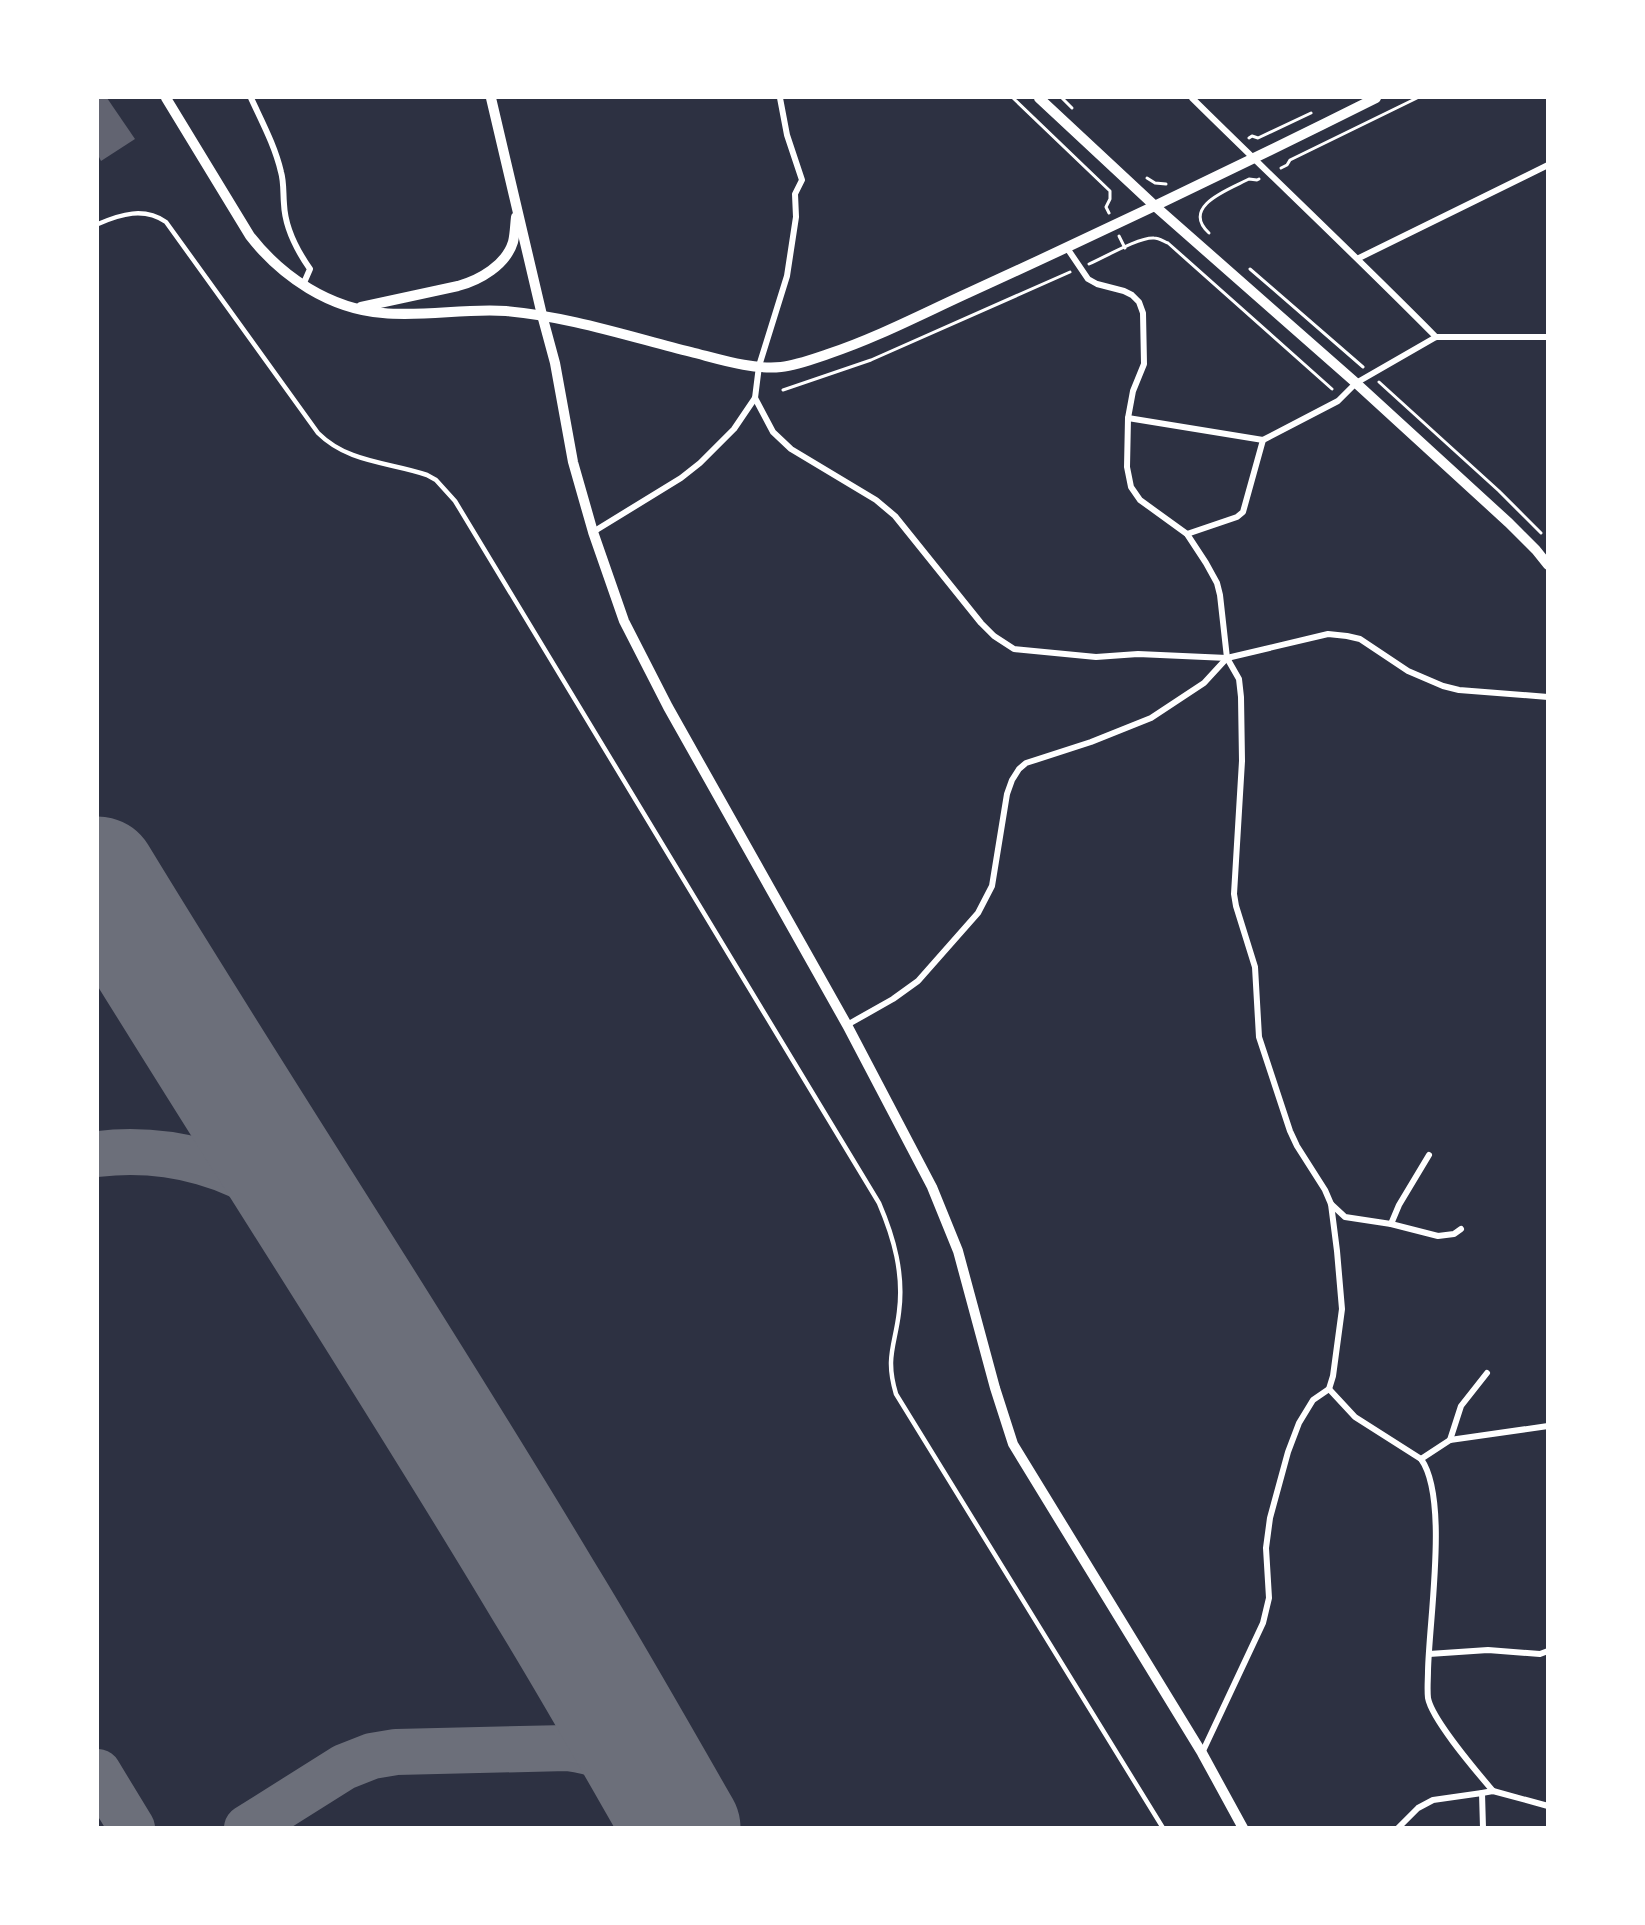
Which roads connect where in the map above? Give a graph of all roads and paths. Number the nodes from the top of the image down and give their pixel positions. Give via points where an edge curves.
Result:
1 (166, 98) edge
2 (251, 98) edge
3 (490, 98) edge
4 (780, 98) edge
5 (1013, 98) edge
6 (1039, 98) edge
7 (1062, 98) edge
8 (1192, 98) edge
9 (1376, 98) edge
10 (1417, 98) edge
11 (1079, 114) dead end
12 (1283, 126) dead end
13 (1252, 136) dead end
14 (1254, 159) junction
15 (1287, 165) dead end
16 (1548, 165) edge
17 (1139, 171) dead end
18 (1257, 180) dead end
19 (1169, 183) dead end
20 (1106, 207) dead end
21 (1156, 207) junction
22 (517, 211) junction
23 (98, 224) edge
24 (1213, 236) dead end
25 (1067, 248) junction
26 (1359, 258) junction
27 (1248, 267) dead end
28 (1080, 268) junction
29 (303, 285) junction
30 (357, 308) junction
31 (542, 315) junction
32 (1436, 337) junction
33 (1548, 337) edge
34 (759, 366) junction
35 (1370, 374) junction
36 (1356, 383) junction
37 (1332, 389) dead end
38 (783, 390) dead end
39 (755, 398) junction
40 (1128, 418) junction
41 (1263, 440) junction
42 (593, 532) junction
43 (1187, 534) junction
44 (1543, 535) dead end
45 (1536, 550) junction
46 (1548, 553) edge
47 (1548, 565) edge
48 (1227, 658) junction
49 (1548, 697) edge
50 (847, 1025) junction
51 (1429, 1155) dead end
52 (1331, 1204) junction
53 (1391, 1224) junction
54 (1461, 1229) dead end
55 (1487, 1373) dead end
56 (1329, 1389) junction
57 (1548, 1426) edge
58 (1450, 1440) junction
59 (1421, 1459) junction
60 (1548, 1651) edge
61 (1429, 1654) junction
62 (1202, 1753) junction
63 (1493, 1791) junction
64 (1482, 1793) junction
65 (1548, 1806) edge
66 (1163, 1827) edge
67 (1243, 1827) edge
68 (1398, 1827) edge
69 (1483, 1827) edge

1 - 29 street via 250,236 274,264
2 - 29 street via 282,173 285,215 292,240 310,268
3 - 22 street
4 - 34 street via 802,180 795,194 796,218 788,276
5 - 20 path via 1110,190
6 - 21 street
7 - 11 path
8 - 14 street
9 - 14 street
10 - 15 path via 1290,160
12 - 13 path via 1258,138
14 - 21 street
14 - 26 street
16 - 26 street
17 - 19 path via 1155,183
18 - 24 path via 1249,178 1207,201 1200,217
21 - 25 street
21 - 36 street
22 - 30 street via 509,251 482,277
22 - 31 street
23 - 66 lane via 137,213 157,216 166,222 318,433 337,449 355,457 427,475 455,501 879,1203 891,1230 898,1263 899,1312 890,1355 896,1394
25 - 28 street
25 - 34 street via 855,344 806,361 779,367
26 - 32 street
27 - 35 path
28 - 37 path via 1141,240 1159,238
28 - 38 path via 872,360
28 - 40 street via 1097,284 1132,295 1143,313 1144,364
29 - 30 street
30 - 31 street via 385,314 502,311
31 - 34 street
31 - 42 street via 573,462
32 - 33 street
32 - 35 street
34 - 39 street
35 - 36 street
35 - 44 path
36 - 41 street via 1338,401
36 - 45 street
39 - 42 street via 718,448 700,463
39 - 48 street via 773,432 791,449 895,516 981,623 1004,644 1025,651 1077,656
40 - 41 street
40 - 43 street via 1127,467 1134,494
41 - 43 street via 1243,512
42 - 50 street via 624,621 668,707
43 - 48 street via 1221,595
45 - 46 street
45 - 47 street
48 - 49 street via 1328,634 1347,636 1360,639 1408,671 1443,686
48 - 50 street via 1204,683 1151,718 1026,763 1019,769 1007,794 992,886 978,913 918,981
48 - 52 street via 1239,679 1241,697 1242,761 1234,894 1255,968 1259,1037 1290,1131
50 - 62 street via 932,1187 958,1251 1013,1444
51 - 53 street
52 - 53 street via 1345,1217
52 - 56 street via 1342,1309
53 - 54 street via 1438,1236
55 - 58 street via 1461,1406
56 - 59 street via 1355,1417
56 - 62 street via 1313,1400 1288,1452 1270,1518 1266,1548 1269,1598 1263,1623
57 - 58 street
58 - 59 street
59 - 61 street via 1435,1499
60 - 61 street
61 - 63 street via 1428,1699 1441,1725
62 - 67 street
63 - 64 street
63 - 65 street
64 - 68 street via 1433,1800
64 - 69 street

